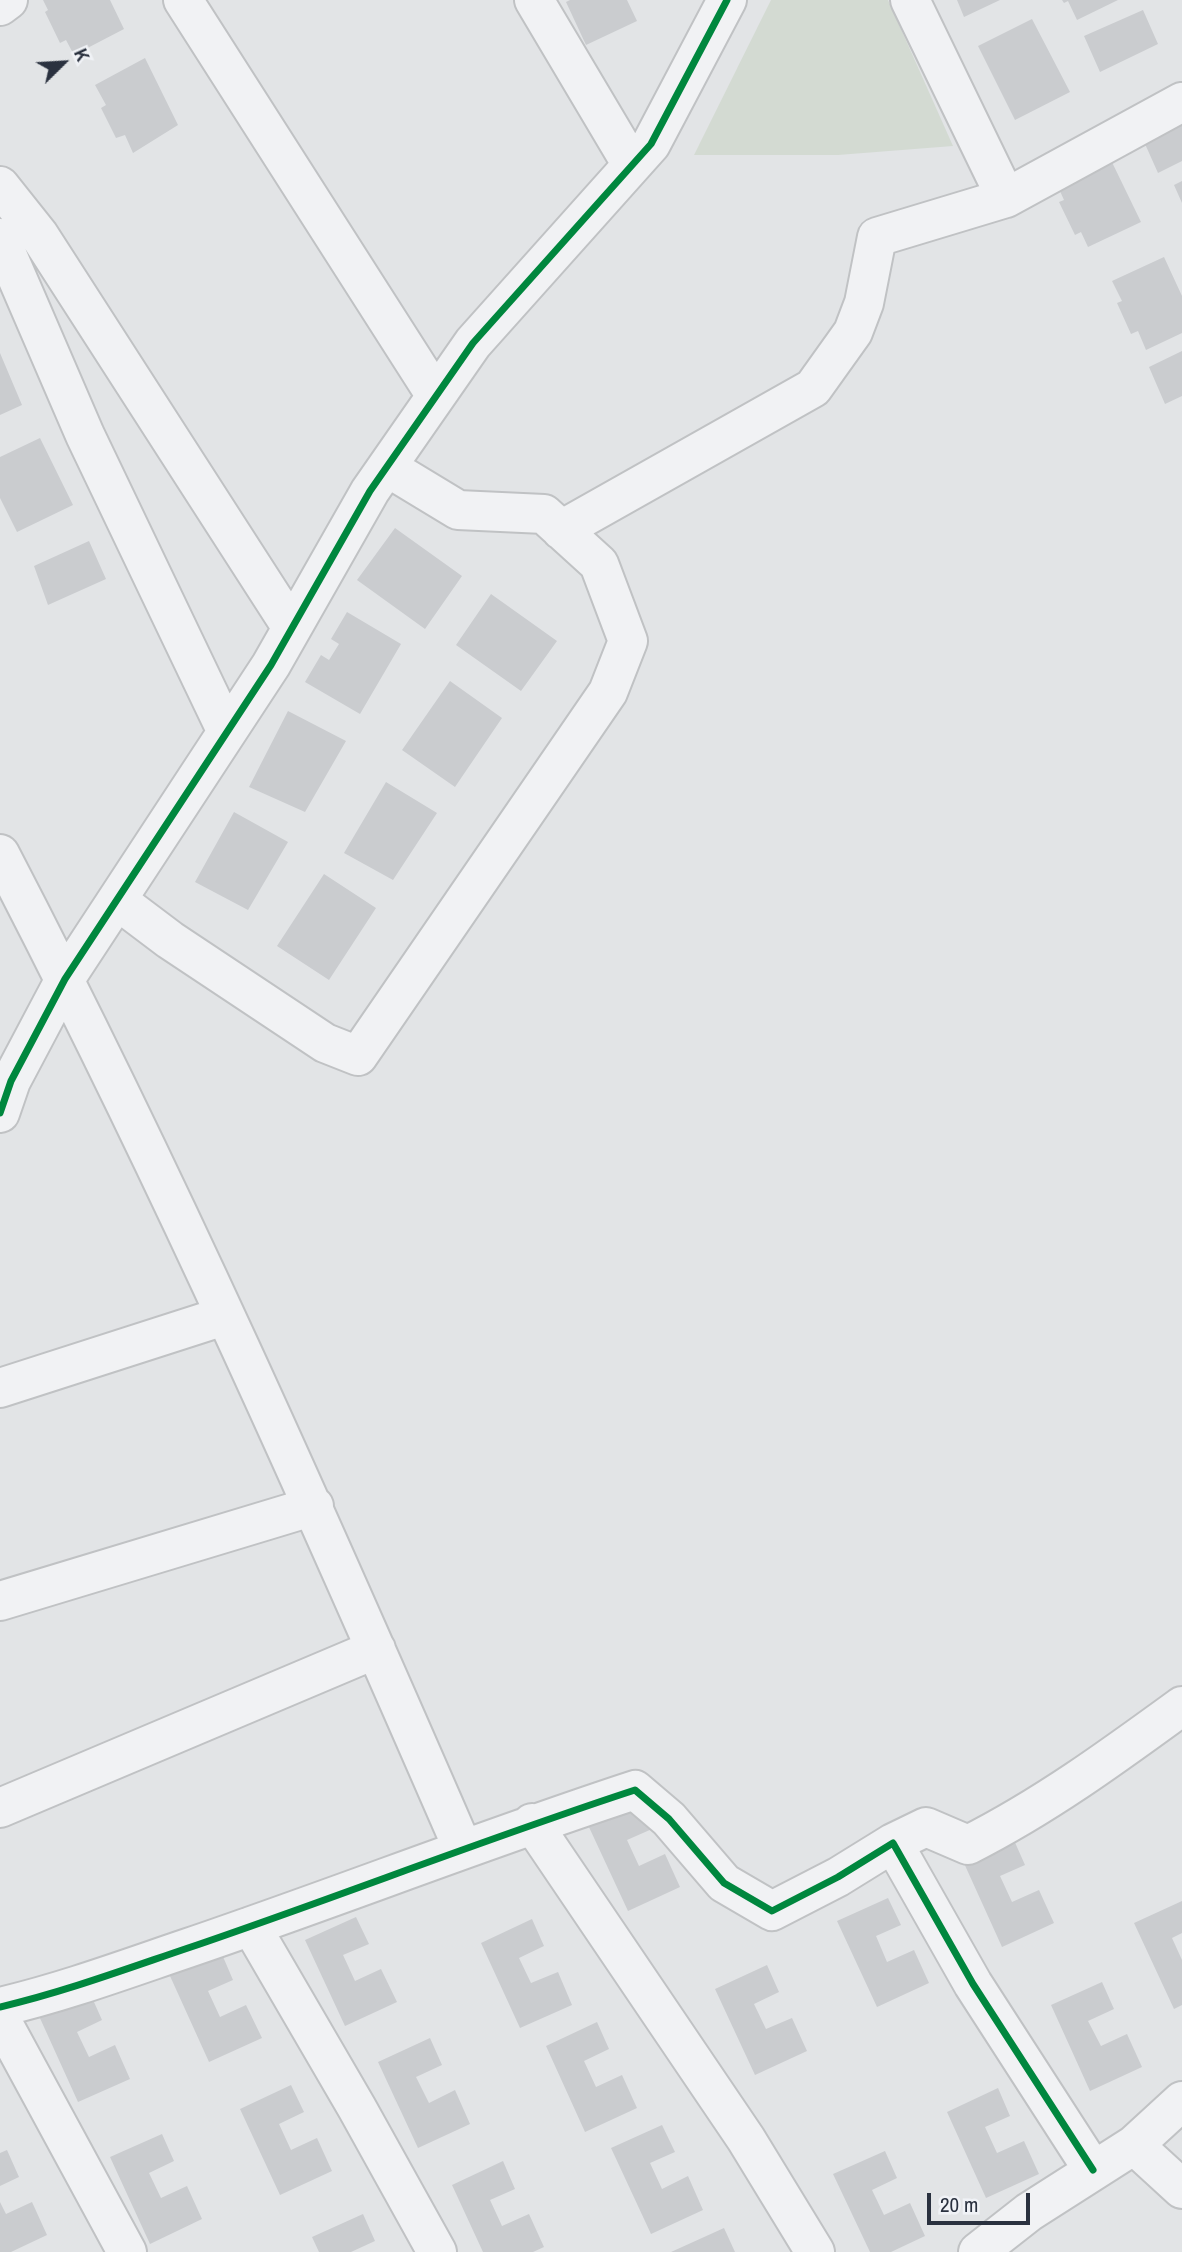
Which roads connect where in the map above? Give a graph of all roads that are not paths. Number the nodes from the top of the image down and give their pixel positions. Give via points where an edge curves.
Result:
1 (8, 0) edge
2 (183, 0) edge
3 (534, 0) edge
4 (727, 0) edge
5 (910, 0) edge
6 (0, 6) edge
7 (1182, 102) edge
8 (632, 165) junction
9 (0, 186) edge
10 (1006, 198) junction
11 (0, 237) edge
12 (436, 396) junction
13 (387, 467) junction
14 (561, 530) junction
15 (292, 628) junction
16 (227, 732) junction
17 (0, 854) edge
18 (117, 900) junction
19 (65, 979) junction
20 (0, 1113) edge
21 (224, 1316) junction
22 (0, 1388) edge
23 (314, 1506) junction
24 (0, 1601) edge
25 (376, 1649) junction
26 (1182, 1706) edge
27 (0, 1808) edge
28 (532, 1823) junction
29 (893, 1843) junction
30 (463, 1849) junction
31 (251, 1926) junction
32 (0, 2007) edge
33 (0, 2018) edge
34 (1182, 2101) edge
35 (1134, 2145) junction
36 (1093, 2170) junction
37 (1182, 2189) edge
38 (127, 2252) edge
39 (437, 2252) edge
40 (815, 2252) edge
41 (978, 2252) edge

1 - 6 street
2 - 12 street
3 - 8 street
4 - 8 street via 651,144
5 - 10 street
7 - 10 street
8 - 12 street via 473,343
9 - 15 street via 39,234
10 - 14 street via 877,237 864,303 853,332 813,388
11 - 16 street via 85,435
12 - 13 street
13 - 14 street via 458,510 544,514
13 - 15 street
14 - 18 street via 599,564 628,641 608,692 358,1056 325,1043
15 - 16 street
16 - 18 street
17 - 19 street
18 - 19 street
19 - 20 street via 11,1081
19 - 21 street
21 - 22 street
21 - 23 street
23 - 24 street
23 - 25 street
25 - 27 street
25 - 30 street
26 - 29 street via 1063,1791 968,1845 926,1827
28 - 29 street via 635,1790 669,1819 724,1883 772,1911
28 - 30 street
28 - 40 street via 746,2139
29 - 36 street via 973,1984
30 - 31 street
31 - 32 street via 46,1996
31 - 39 street
33 - 38 street
34 - 35 street
35 - 36 street
35 - 37 street
36 - 41 street

